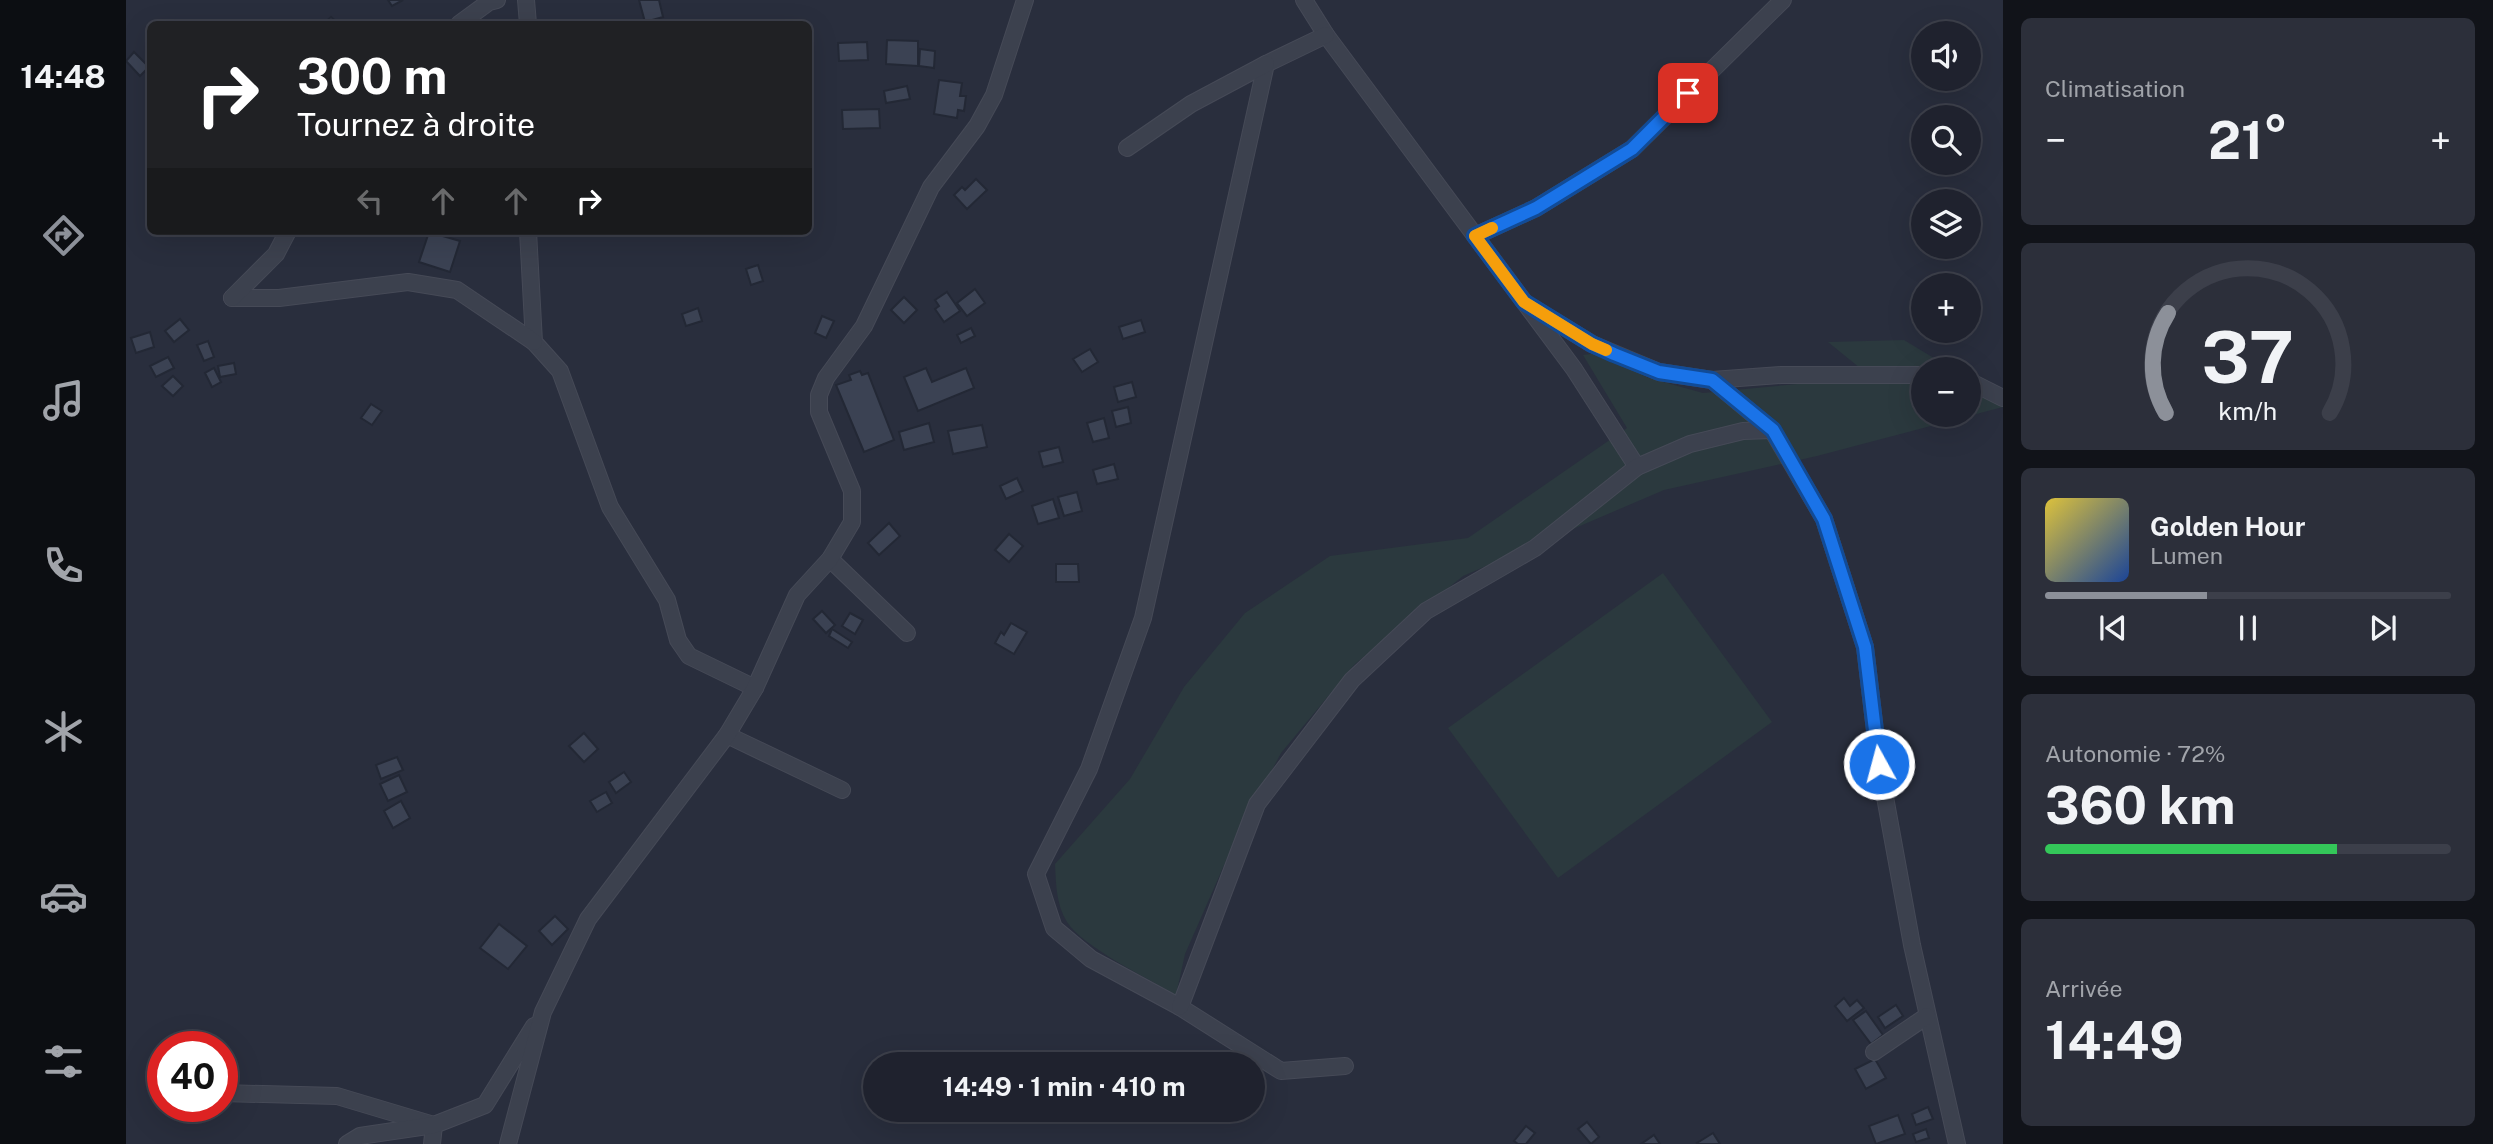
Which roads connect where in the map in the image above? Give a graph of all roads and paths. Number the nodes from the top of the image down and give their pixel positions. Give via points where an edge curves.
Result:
1 (497, 0) edge
2 (526, 0) edge
3 (1025, 0) edge
4 (1304, 0) edge
5 (1783, 0) edge
6 (464, 21) edge
7 (528, 21) edge
8 (1325, 35) junction
9 (1266, 64) junction
10 (1127, 148) dead end
11 (286, 235) edge
12 (528, 235) edge
13 (1475, 236) junction
14 (1524, 302) junction
15 (534, 342) junction
16 (1911, 375) edge
17 (1712, 380) junction
18 (1981, 387) edge
19 (2003, 398) edge
20 (1773, 430) junction
21 (1637, 467) junction
22 (830, 559) junction
23 (907, 634) dead end
24 (755, 688) junction
25 (727, 735) junction
26 (842, 790) dead end
27 (1180, 1007) junction
28 (543, 1012) junction
29 (1927, 1016) junction
30 (1874, 1052) dead end
31 (1345, 1066) dead end
32 (238, 1093) edge
33 (434, 1125) junction
34 (1952, 1142) edge
35 (347, 1144) edge
36 (432, 1144) edge
37 (508, 1144) edge

1 - 6 street
2 - 7 street
3 - 22 street via 994,95 931,187 863,326 819,395 819,412 852,491 852,522
4 - 8 street
5 - 13 street via 1632,149 1536,208
8 - 9 street
8 - 13 street
9 - 10 street via 1191,104
9 - 27 street via 1143,618 1089,769 1036,874 1054,928 1091,959
11 - 15 street via 276,254 232,299 279,299 408,282 457,289
12 - 15 street
13 - 14 street
14 - 17 street via 1592,344 1625,358 1659,372
14 - 21 street
15 - 24 street via 560,370 610,507 667,600 678,640 689,656
16 - 17 street
17 - 20 street
18 - 19 street
20 - 21 street via 1743,431 1690,444
20 - 29 street via 1824,519 1865,647 1879,764
21 - 27 street via 1535,548 1426,611 1352,680 1257,804
22 - 23 street
22 - 24 street via 797,595
24 - 25 street
25 - 26 street
25 - 28 street via 588,919
27 - 31 street via 1281,1071
28 - 33 street via 485,1105
28 - 37 street
29 - 30 street
29 - 34 street
32 - 33 street via 337,1096
33 - 35 street via 360,1136
33 - 36 street

